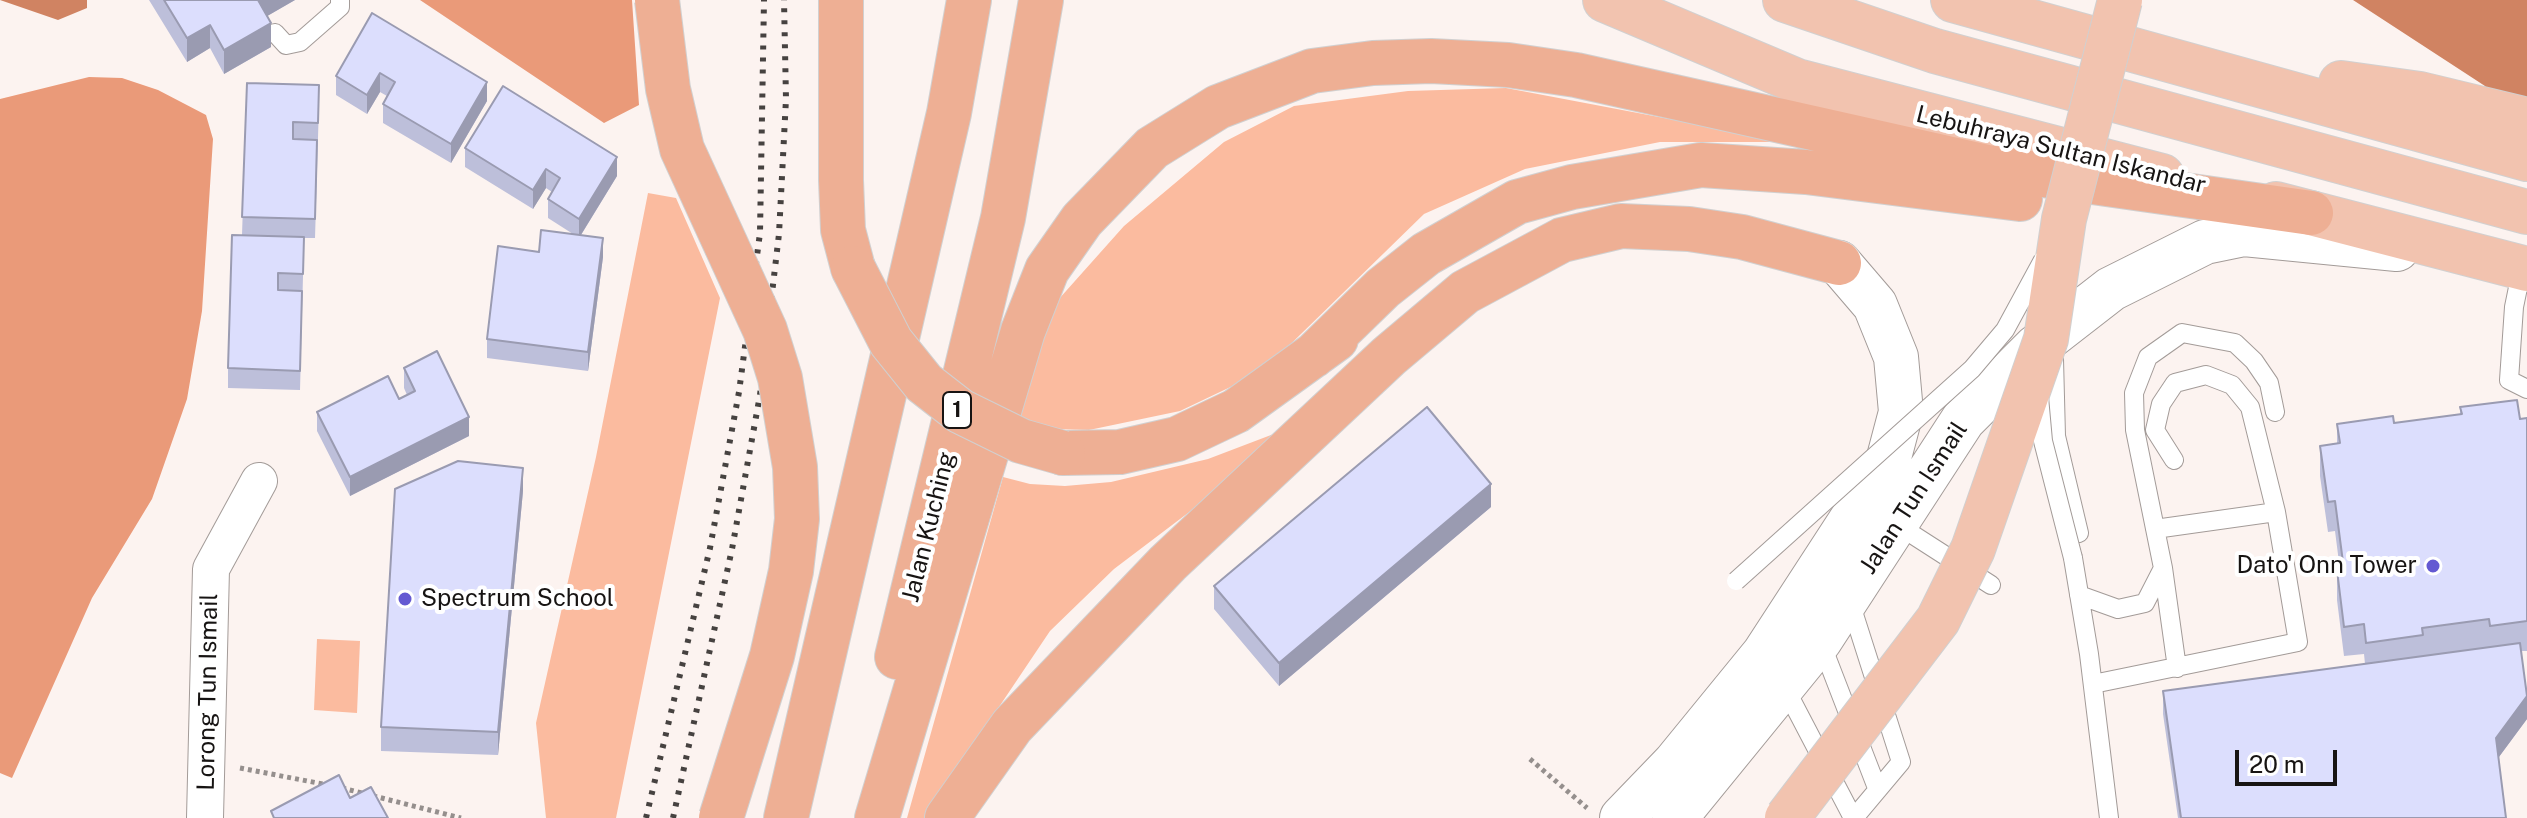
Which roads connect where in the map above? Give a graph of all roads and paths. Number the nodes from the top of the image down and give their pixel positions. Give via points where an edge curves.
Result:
1 (340, 0) edge
2 (657, 0) edge
3 (841, 0) edge
4 (969, 0) edge
5 (1041, 0) edge
6 (1605, 0) edge
7 (1785, 0) edge
8 (1953, 0) edge
9 (2120, 0) edge
10 (275, 33) dead end
11 (2164, 58) junction
12 (2517, 144) edge
13 (2525, 212) edge
14 (2311, 213) junction
15 (2064, 219) junction
16 (1839, 263) junction
17 (2515, 265) edge
18 (2050, 338) junction
19 (1313, 356) junction
20 (2527, 389) edge
21 (2275, 412) dead end
22 (2174, 460) dead end
23 (259, 481) dead end
24 (2276, 512) junction
25 (1881, 514) junction
26 (2155, 529) junction
27 (2079, 533) dead end
28 (2163, 568) junction
29 (1736, 581) dead end
30 (1991, 585) dead end
31 (2079, 595) junction
32 (1849, 599) junction
33 (1820, 640) junction
34 (2177, 668) junction
35 (2093, 684) junction
36 (1784, 686) junction
37 (1530, 759) dead end
38 (206, 767) junction
39 (1877, 788) junction
40 (1610, 817) edge
41 (205, 818) edge
42 (461, 818) edge
43 (721, 818) edge
44 (786, 818) edge
45 (858, 818) edge
46 (877, 818) edge
47 (947, 818) edge
48 (1675, 818) edge
49 (1787, 818) edge
50 (1853, 818) edge
51 (2109, 818) edge

1 - 10 lane via 340,7 300,42 286,45
2 - 43 highway, bridge via 682,149 765,330 780,378 795,467 791,571 772,656
3 - 19 highway, bridge via 843,230 853,268 891,342 924,383 960,411 1021,441 1063,453 1120,452 1177,439 1236,411
4 - 44 highway via 949,113
5 - 45 highway, Jalan Kuching / 1 via 1003,218
6 - 14 main road, Lebuhraya Sultan Iskandar via 1797,81
7 - 13 main road via 1935,51
8 - 11 main road
9 - 15 main road, bridge
11 - 12 main road
11 - 12 main road via 2420,94
14 - 17 main road, Lebuhraya Sultan Iskandar
14 - 19 highway via 2002,198 1806,172 1701,165 1614,178 1517,202 1426,254
14 - 46 highway via 1987,167 1576,75 1508,65 1431,61 1312,71 1218,107 1152,148 1082,220 1047,270 1023,331
15 - 18 main road, bridge
15 - 29 lane, bridge via 2005,330 1972,369
16 - 19 highway via 1812,239 1723,203 1622,202 1555,217 1463,254 1423,276
16 - 25 street, Jalan Tun Ismail via 1859,283 1888,330 1901,384
16 - 47 highway via 1742,237 1621,226 1562,240 1465,292 1389,356 1157,574 1012,726
17 - 18 street, Jalan Tun Ismail via 2244,234 2205,242 2143,270
17 - 20 lane via 2509,380
18 - 25 street, Jalan Tun Ismail via 1963,420
18 - 27 lane via 2056,436
18 - 31 lane, bridge via 2039,398 2043,441
18 - 49 main road, bridge via 1973,549 1938,620
21 - 26 lane via 2269,383 2235,343 2182,333 2148,357 2134,393 2135,430
22 - 24 lane via 2155,430 2161,404 2175,383 2206,375 2232,385 2250,407
23 - 38 street, Lorong Tun Ismail via 211,569
24 - 26 lane
24 - 34 lane via 2298,642
25 - 30 lane
25 - 32 street, Jalan Tun Ismail
25 - 40 street, Jalan Tun Ismail via 1675,763
26 - 28 lane
28 - 31 lane via 2145,603 2118,609
28 - 34 lane
31 - 35 lane
32 - 33 street, Jalan Tun Ismail
32 - 39 lane via 1901,762
33 - 36 street, Jalan Tun Ismail
33 - 39 lane
34 - 35 lane
35 - 51 lane
36 - 48 street, Jalan Tun Ismail
36 - 50 lane
37 - 40 path
38 - 41 street, Lorong Tun Ismail
38 - 42 path via 297,779
39 - 50 lane

